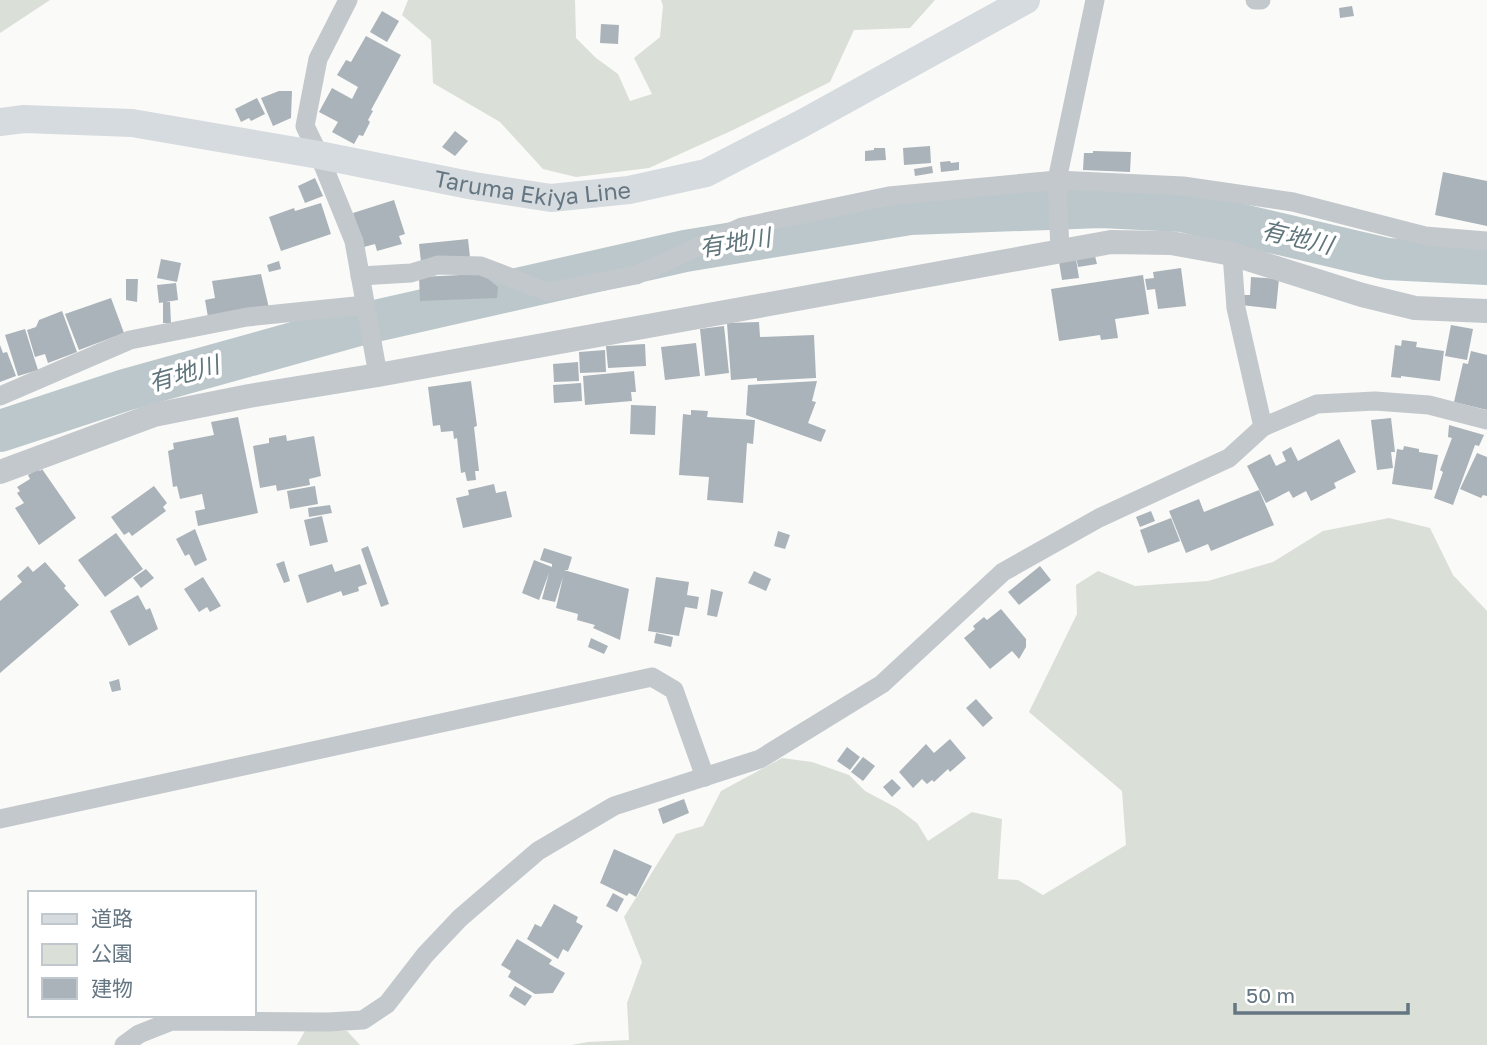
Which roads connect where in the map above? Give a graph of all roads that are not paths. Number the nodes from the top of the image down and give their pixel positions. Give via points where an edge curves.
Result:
1 (348, 0) edge
2 (1026, 0) edge
3 (1095, 0) edge
4 (1255, 0) edge
5 (1261, 0) edge
6 (0, 122) edge
7 (319, 155) junction
8 (1057, 180) junction
9 (1487, 241) edge
10 (1060, 250) junction
11 (1232, 254) junction
12 (360, 276) junction
13 (365, 305) junction
14 (1487, 312) edge
15 (377, 368) junction
16 (0, 396) edge
17 (1487, 420) edge
18 (1263, 427) junction
19 (0, 472) edge
20 (705, 776) junction
21 (0, 819) edge
22 (124, 1045) edge

1 - 7 street via 318,59 305,127
2 - 7 main road, Taruma Ekiya Line via 706,173 629,190 551,198
3 - 8 street
4 - 5 street
6 - 7 main road, Taruma Ekiya Line via 132,123
7 - 12 street via 354,241
8 - 9 street via 1197,188 1293,202 1425,236
8 - 10 street
8 - 12 street via 889,196 742,226 636,275 548,292 481,266 438,265 411,273
10 - 11 street via 1111,242 1159,243
10 - 15 street
11 - 14 street via 1415,308
11 - 18 street via 1236,308
12 - 13 street
13 - 15 street
13 - 16 street via 247,317 130,340
15 - 19 street via 154,415
17 - 18 street via 1429,405 1375,401 1317,404
18 - 20 street via 1229,458 1099,518 1003,572 882,684 760,758
20 - 21 street via 674,690 652,677
20 - 22 street via 614,806 538,851 460,918 387,1004 363,1020 172,1021

